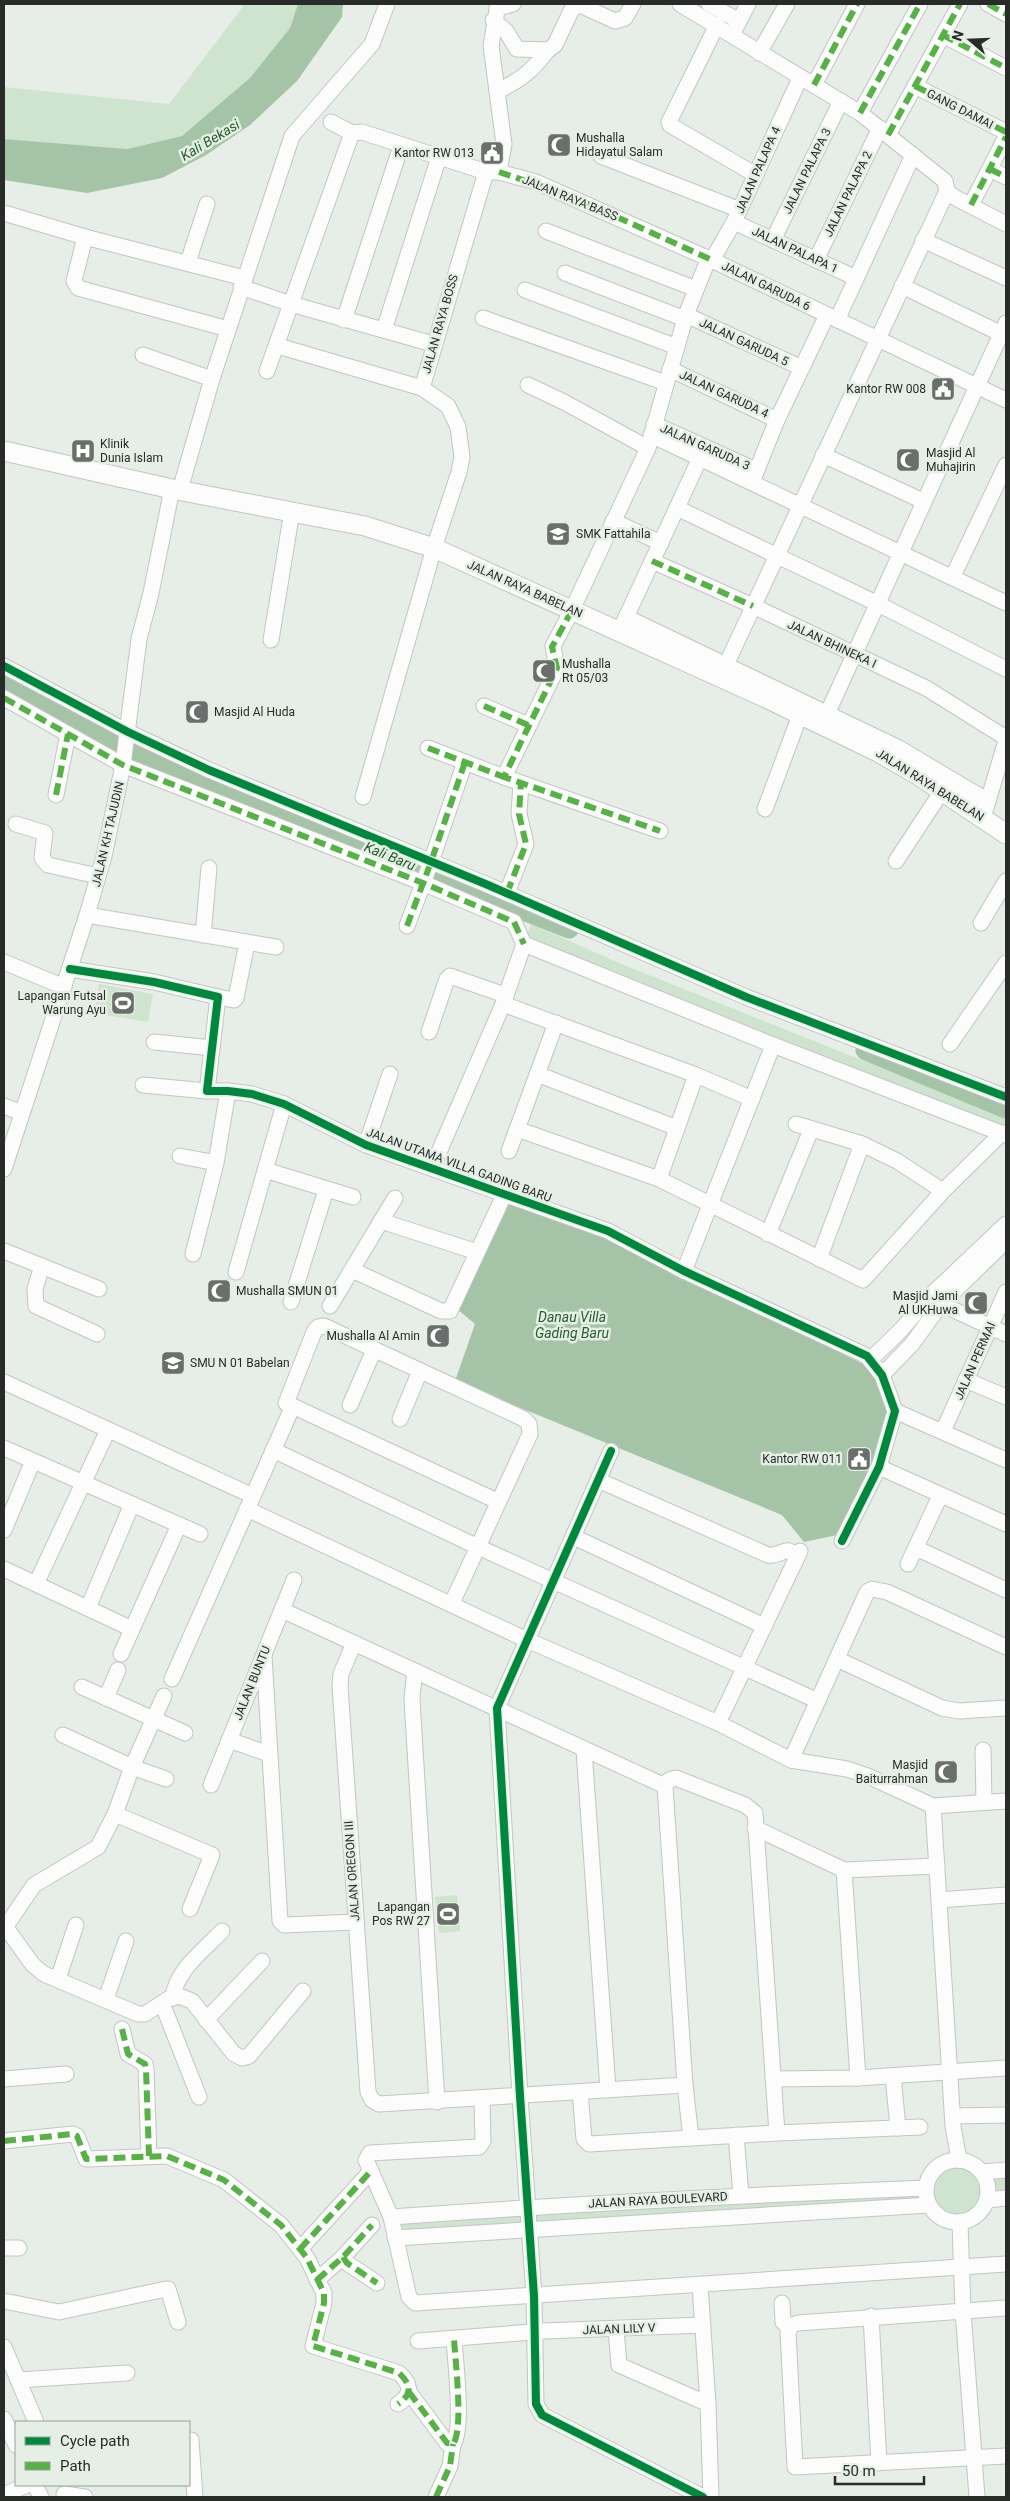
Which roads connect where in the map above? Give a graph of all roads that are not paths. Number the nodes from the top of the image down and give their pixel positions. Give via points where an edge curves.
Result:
1 (387, 4) edge
2 (513, 4) edge
3 (633, 4) edge
4 (680, 4) edge
5 (709, 4) edge
6 (748, 4) edge
7 (787, 4) edge
8 (857, 4) edge
9 (920, 4) edge
10 (960, 4) edge
11 (988, 4) edge
12 (496, 11) edge
13 (1006, 14) edge
14 (739, 20) junction
15 (717, 25) junction
16 (732, 34) junction
17 (943, 35) junction
18 (548, 50) junction
19 (759, 53) junction
20 (1006, 68) edge
21 (800, 78) junction
22 (814, 85) junction
23 (915, 86) junction
24 (497, 91) junction
25 (841, 101) junction
26 (860, 113) junction
27 (331, 122) dead end
28 (884, 131) junction
29 (1006, 132) edge
30 (352, 133) junction
31 (1006, 137) edge
32 (401, 146) junction
33 (913, 155) junction
34 (601, 156) dead end
35 (439, 157) junction
36 (990, 169) junction
37 (493, 172) junction
38 (756, 175) junction
39 (1006, 177) edge
40 (946, 191) junction
41 (207, 204) dead end
42 (971, 205) junction
43 (4, 213) edge
44 (737, 216) junction
45 (1006, 224) edge
46 (546, 231) dead end
47 (85, 237) junction
48 (773, 240) junction
49 (924, 240) junction
50 (816, 260) junction
51 (188, 262) junction
52 (709, 262) junction
53 (565, 273) dead end
54 (856, 278) junction
55 (1006, 278) edge
56 (243, 282) junction
57 (902, 286) junction
58 (696, 289) junction
59 (525, 290) dead end
60 (291, 304) junction
61 (686, 317) junction
62 (832, 317) junction
63 (483, 318) dead end
64 (344, 320) junction
65 (228, 330) junction
66 (384, 330) junction
67 (1005, 331) edge
68 (878, 339) junction
69 (433, 344) junction
70 (278, 346) junction
71 (677, 347) junction
72 (143, 355) dead end
73 (802, 368) junction
74 (268, 371) dead end
75 (668, 376) junction
76 (212, 379) junction
77 (528, 385) dead end
78 (977, 387) junction
79 (422, 388) junction
80 (1006, 400) edge
81 (777, 420) junction
82 (651, 436) junction
83 (4, 450) edge
84 (823, 455) junction
85 (700, 458) junction
86 (1006, 465) edge
87 (754, 476) junction
88 (176, 490) junction
89 (923, 501) junction
90 (800, 505) junction
91 (677, 508) junction
92 (292, 511) junction
93 (613, 521) junction
94 (661, 543) junction
95 (434, 548) junction
96 (900, 552) junction
97 (777, 555) junction
98 (652, 561) junction
99 (953, 576) junction
100 (1006, 602) edge
101 (876, 603) junction
102 (753, 606) junction
103 (572, 610) junction
104 (623, 625) junction
105 (271, 640) dead end
106 (853, 654) junction
107 (726, 665) junction
108 (4, 666) edge
109 (1006, 669) edge
110 (4, 698) edge
111 (484, 706) dead end
112 (800, 715) junction
113 (823, 719) junction
114 (528, 725) junction
115 (68, 734) junction
116 (1006, 739) edge
117 (126, 748) junction
118 (428, 748) dead end
119 (465, 762) junction
120 (504, 777) junction
121 (521, 783) junction
122 (942, 791) junction
123 (56, 795) dead end
124 (363, 797) dead end
125 (764, 808) dead end
126 (985, 809) junction
127 (16, 824) dead end
128 (660, 831) dead end
129 (1006, 834) edge
130 (896, 861) dead end
131 (431, 862) junction
132 (209, 868) dead end
133 (98, 876) junction
134 (1006, 881) edge
135 (423, 882) junction
136 (513, 896) junction
137 (87, 916) junction
138 (509, 919) junction
139 (981, 923) dead end
140 (407, 926) dead end
141 (203, 935) junction
142 (247, 943) junction
143 (524, 944) junction
144 (276, 947) dead end
145 (4, 962) edge
146 (1006, 963) edge
147 (70, 969) junction
148 (64, 987) junction
149 (218, 997) junction
150 (504, 1000) junction
151 (556, 1023) junction
152 (428, 1032) dead end
153 (154, 1042) dead end
154 (773, 1044) junction
155 (950, 1044) dead end
156 (212, 1048) junction
157 (390, 1074) dead end
158 (537, 1074) junction
159 (696, 1075) junction
160 (143, 1085) dead end
161 (207, 1091) junction
162 (228, 1091) junction
163 (1006, 1097) edge
164 (752, 1099) junction
165 (284, 1104) junction
166 (4, 1106) edge
167 (22, 1113) junction
168 (796, 1124) dead end
169 (677, 1128) junction
170 (517, 1129) junction
171 (812, 1130) junction
172 (1004, 1134) edge
173 (862, 1144) junction
174 (366, 1145) junction
175 (509, 1151) dead end
176 (180, 1156) dead end
177 (216, 1163) junction
178 (432, 1168) junction
179 (4, 1169) edge
180 (265, 1170) junction
181 (659, 1179) junction
182 (326, 1190) junction
183 (943, 1191) junction
184 (504, 1193) junction
185 (353, 1197) dead end
186 (395, 1198) dead end
187 (712, 1204) junction
188 (381, 1221) junction
189 (1006, 1224) edge
190 (768, 1234) junction
191 (1006, 1241) edge
192 (4, 1251) edge
193 (478, 1252) junction
194 (193, 1254) dead end
195 (819, 1259) junction
196 (42, 1266) junction
197 (352, 1270) junction
198 (684, 1271) junction
199 (236, 1272) dead end
200 (98, 1289) dead end
201 (1006, 1292) edge
202 (291, 1302) dead end
203 (941, 1304) junction
204 (330, 1306) dead end
205 (991, 1327) junction
206 (97, 1334) dead end
207 (1006, 1334) edge
208 (374, 1350) junction
209 (868, 1358) junction
210 (420, 1371) junction
211 (882, 1375) junction
212 (966, 1380) junction
213 (4, 1382) edge
214 (1006, 1397) edge
215 (350, 1405) dead end
216 (292, 1408) junction
217 (895, 1411) junction
218 (400, 1419) dead end
219 (108, 1430) junction
220 (943, 1431) junction
221 (4, 1448) edge
222 (273, 1450) junction
223 (611, 1451) dead end
224 (1006, 1460) edge
225 (33, 1461) junction
226 (879, 1467) junction
227 (598, 1480) junction
228 (82, 1482) junction
229 (940, 1496) junction
230 (497, 1501) junction
231 (250, 1503) junction
232 (132, 1504) junction
233 (1006, 1524) edge
234 (178, 1525) junction
235 (4, 1530) edge
236 (200, 1534) dead end
237 (574, 1537) junction
238 (842, 1541) dead end
239 (476, 1546) junction
240 (916, 1548) junction
241 (908, 1564) dead end
242 (4, 1569) edge
243 (294, 1580) dead end
244 (553, 1580) junction
245 (36, 1584) junction
246 (1006, 1590) edge
247 (452, 1603) junction
248 (88, 1608) junction
249 (282, 1610) junction
250 (764, 1626) junction
251 (132, 1629) junction
252 (528, 1640) junction
253 (354, 1643) junction
254 (1006, 1647) edge
255 (121, 1654) dead end
256 (264, 1656) junction
257 (837, 1659) junction
258 (745, 1666) junction
259 (118, 1670) dead end
260 (415, 1671) junction
261 (172, 1679) dead end
262 (82, 1687) dead end
263 (164, 1696) dead end
264 (106, 1698) junction
265 (818, 1701) junction
266 (497, 1708) junction
267 (1006, 1708) edge
268 (153, 1720) junction
269 (718, 1723) junction
270 (185, 1733) dead end
271 (63, 1735) dead end
272 (229, 1740) junction
273 (584, 1750) junction
274 (983, 1750) dead end
275 (269, 1754) junction
276 (791, 1760) junction
277 (132, 1767) junction
278 (166, 1779) dead end
279 (211, 1785) dead end
280 (665, 1786) junction
281 (1006, 1801) edge
282 (984, 1802) junction
283 (933, 1806) junction
284 (115, 1814) junction
285 (755, 1828) junction
286 (937, 1866) junction
287 (844, 1870) junction
288 (1006, 1895) edge
289 (939, 1900) junction
290 (190, 1909) dead end
291 (356, 1922) junction
292 (76, 1925) dead end
293 (5, 1926) edge
294 (222, 1931) dead end
295 (126, 1941) dead end
296 (262, 1961) dead end
297 (58, 1979) junction
298 (303, 1991) dead end
299 (106, 1999) junction
300 (168, 2000) junction
301 (206, 2020) junction
302 (122, 2029) dead end
303 (1006, 2068) edge
304 (951, 2072) junction
305 (66, 2074) dead end
306 (893, 2076) junction
307 (858, 2078) junction
308 (773, 2079) junction
309 (4, 2080) edge
310 (685, 2085) junction
311 (608, 2090) junction
312 (580, 2092) junction
313 (520, 2096) junction
314 (199, 2097) dead end
315 (482, 2099) junction
316 (437, 2102) junction
317 (1006, 2115) edge
318 (953, 2116) junction
319 (920, 2127) dead end
320 (898, 2128) junction
321 (777, 2132) junction
322 (736, 2135) junction
323 (691, 2138) junction
324 (4, 2141) edge
325 (149, 2156) junction
326 (959, 2160) junction
327 (1006, 2170) edge
328 (371, 2171) junction
329 (982, 2172) junction
330 (926, 2188) junction
331 (741, 2195) junction
332 (1006, 2198) edge
333 (987, 2200) junction
334 (929, 2205) junction
335 (527, 2207) junction
336 (391, 2218) junction
337 (960, 2223) junction
338 (372, 2226) dead end
339 (529, 2228) junction
340 (395, 2238) junction
341 (4, 2248) edge
342 (19, 2248) dead end
343 (300, 2249) junction
344 (344, 2257) junction
345 (1006, 2264) edge
346 (962, 2268) junction
347 (317, 2280) junction
348 (377, 2283) dead end
349 (700, 2285) junction
350 (534, 2296) junction
351 (4, 2302) edge
352 (782, 2303) dead end
353 (1006, 2308) edge
354 (963, 2311) junction
355 (871, 2316) junction
356 (178, 2322) dead end
357 (703, 2325) junction
358 (789, 2328) junction
359 (616, 2330) junction
360 (535, 2332) junction
361 (454, 2338) junction
362 (418, 2341) dead end
363 (4, 2347) edge
364 (127, 2373) dead end
365 (18, 2380) junction
366 (409, 2392) junction
367 (398, 2404) dead end
368 (708, 2404) junction
369 (4, 2419) edge
370 (36, 2421) edge
371 (191, 2440) dead end
372 (15, 2443) edge
373 (454, 2444) junction
374 (1006, 2456) edge
375 (973, 2458) junction
376 (879, 2463) junction
377 (25, 2486) edge
378 (36, 2486) edge
379 (63, 2492) edge
380 (4, 2495) edge
381 (42, 2497) edge
382 (85, 2497) edge
383 (195, 2497) edge
384 (436, 2497) edge
385 (703, 2497) edge
386 (711, 2497) edge
387 (977, 2497) edge

1 - 56 street, JALAN KH TAJUDIN via 372,44 292,136
2 - 12 street
3 - 18 street via 625,18 615,21 580,6 572,9 555,45
4 - 15 street
5 - 14 street
6 - 14 street
7 - 19 street
8 - 22 street
9 - 26 street
10 - 17 street, JALAN PALAPA 2
11 - 13 street
12 - 18 street via 517,49
12 - 24 street via 491,46
14 - 16 street
15 - 16 street
15 - 38 street via 669,122
16 - 19 street
17 - 20 street
17 - 23 street, JALAN PALAPA 2
18 - 24 street via 532,71 518,82
19 - 21 street
21 - 22 street
21 - 38 street, JALAN PALAPA 4
22 - 25 street
23 - 28 street, JALAN PALAPA 2
23 - 29 street, GANG DAMAI
24 - 37 street via 504,151
25 - 26 street
25 - 48 street, JALAN PALAPA 3
26 - 28 street
27 - 30 street, JALAN RAYA BASS
28 - 33 street
28 - 50 street, JALAN PALAPA 2
30 - 32 street, JALAN RAYA BASS via 362,132
30 - 60 street
31 - 36 street
32 - 35 street, JALAN RAYA BASS
32 - 64 street
33 - 40 street via 944,181
33 - 54 street
34 - 44 street, JALAN PALAPA 1
35 - 37 street, JALAN RAYA BASS
35 - 66 street
36 - 39 street
36 - 42 street
37 - 52 street, JALAN RAYA BASS via 568,195
37 - 69 street, JALAN RAYA BOSS
38 - 44 street, JALAN PALAPA 4
40 - 42 street
40 - 49 street
41 - 51 street
42 - 45 street
43 - 47 street
44 - 48 street, JALAN PALAPA 1
44 - 52 street, JALAN PALAPA 4
46 - 58 street
47 - 51 street
47 - 65 street via 74,281 78,288
48 - 50 street, JALAN PALAPA 1
49 - 55 street
49 - 57 street
50 - 54 street, JALAN PALAPA 1
51 - 56 street
52 - 58 street, JALAN PALAPA 4
52 - 62 street, JALAN GARUDA 6
53 - 61 street, JALAN GARUDA 5
54 - 62 street
56 - 60 street
56 - 65 street, JALAN KH TAJUDIN
57 - 67 street
57 - 68 street
58 - 61 street, JALAN PALAPA 4
59 - 71 street
60 - 64 street
60 - 70 street
61 - 71 street, JALAN PALAPA 4
61 - 73 street, JALAN GARUDA 5
62 - 68 street, JALAN GARUDA 6
62 - 73 street
63 - 75 street, JALAN GARUDA 4
64 - 66 street
65 - 76 street, JALAN KH TAJUDIN
66 - 69 street
67 - 78 street
68 - 78 street, JALAN GARUDA 6
68 - 84 street
69 - 79 street, JALAN RAYA BOSS
70 - 74 street
70 - 79 street
71 - 75 street, JALAN PALAPA 4
72 - 76 street
73 - 81 street
75 - 81 street, JALAN GARUDA 4
75 - 82 street, JALAN PALAPA 4
76 - 88 street, JALAN KH TAJUDIN
77 - 82 street
78 - 80 street, JALAN GARUDA 6
78 - 89 street
79 - 95 street, JALAN RAYA BOSS via 452,411 461,442 459,472
81 - 87 street
82 - 85 street
82 - 87 street, JALAN GARUDA 3
82 - 93 street, JALAN PALAPA 4
83 - 88 main road, JALAN RAYA BABELAN
84 - 89 street
84 - 90 street
85 - 87 street
85 - 91 street
86 - 99 street
87 - 90 street
88 - 92 main road, JALAN RAYA BABELAN
88 - 117 street, JALAN KH TAJUDIN via 138,639
89 - 96 street
90 - 96 street
90 - 97 street
91 - 94 street
91 - 97 street
92 - 95 main road, JALAN RAYA BABELAN via 365,526
92 - 105 street
93 - 94 street
93 - 103 street, JALAN PALAPA 4
94 - 98 street
95 - 103 main road, JALAN RAYA BABELAN
95 - 124 street, JALAN RAYA BOSS
96 - 99 street
96 - 101 street
97 - 101 street
97 - 102 street
98 - 102 street, JALAN BHINEKA I
98 - 104 street
99 - 100 street
101 - 106 street
101 - 109 street
102 - 106 street, JALAN BHINEKA I
102 - 107 street
103 - 104 main road, JALAN RAYA BABELAN
103 - 114 street, JALAN PALAPA 4 via 552,647 558,668
104 - 107 street
104 - 112 main road, JALAN RAYA BABELAN
106 - 113 street
106 - 116 street, JALAN BHINEKA I via 926,688
107 - 113 street
108 - 117 street
110 - 115 street
111 - 114 street
112 - 113 main road, JALAN RAYA BABELAN
112 - 125 street
113 - 122 main road, JALAN RAYA BABELAN
113 - 126 street via 899,748
114 - 120 street, JALAN PALAPA 4
115 - 117 street
115 - 123 street
116 - 126 street
117 - 131 street via 209,770
117 - 133 street, JALAN KH TAJUDIN
117 - 135 street
118 - 119 street
119 - 120 street
119 - 131 street
120 - 121 street
121 - 128 street
121 - 136 street via 519,814 526,846
122 - 126 main road, JALAN RAYA BABELAN
122 - 130 street
126 - 129 main road, JALAN RAYA BABELAN
127 - 133 street via 45,833 42,858 48,864
131 - 135 street
131 - 136 street
132 - 141 street
133 - 137 street, JALAN KH TAJUDIN
134 - 139 street
135 - 138 street
135 - 140 street
136 - 138 street
136 - 163 street via 746,997
137 - 141 street
137 - 147 street, JALAN KH TAJUDIN
138 - 143 street via 514,922
141 - 142 street
142 - 144 street
142 - 149 street via 236,998
143 - 150 street
143 - 154 street
145 - 148 street
146 - 155 street
147 - 148 street, JALAN KH TAJUDIN
147 - 149 street via 154,982
148 - 167 street, JALAN KH TAJUDIN
149 - 156 street
150 - 151 street
150 - 152 street via 448,977
150 - 178 street
151 - 158 street
151 - 159 street
153 - 156 street
154 - 164 street
154 - 172 street
156 - 161 street
157 - 174 street
158 - 169 street
158 - 170 street
159 - 164 street
159 - 169 street
160 - 161 street, JALAN UTAMA VILLA GADING BARU
161 - 162 street, JALAN UTAMA VILLA GADING BARU
162 - 165 street, JALAN UTAMA VILLA GADING BARU via 252,1094
162 - 177 street
164 - 187 street
165 - 174 street, JALAN UTAMA VILLA GADING BARU
165 - 180 street
166 - 167 street
167 - 179 street, JALAN KH TAJUDIN
168 - 171 street
169 - 181 street
170 - 175 street
170 - 181 street
171 - 173 street
171 - 190 street
172 - 183 street
173 - 183 street via 897,1161
173 - 195 street
174 - 178 street, JALAN UTAMA VILLA GADING BARU
176 - 177 street
177 - 194 street
178 - 184 street, JALAN UTAMA VILLA GADING BARU
180 - 182 street
180 - 199 street
181 - 187 street
182 - 185 street
182 - 202 street
183 - 195 street via 865,1279
184 - 193 street
184 - 198 street, JALAN UTAMA VILLA GADING BARU via 608,1232
186 - 188 street
187 - 190 street
187 - 198 street
188 - 193 street
188 - 197 street
189 - 209 street via 929,1297 902,1329
190 - 195 street
191 - 203 street
192 - 196 street
193 - 197 street via 450,1311 444,1312
196 - 200 street
196 - 206 street via 36,1289 36,1306
197 - 204 street
198 - 209 street, JALAN UTAMA VILLA GADING BARU
201 - 205 street, JALAN PERMAI
203 - 205 street
203 - 211 street via 912,1344
205 - 207 street
205 - 212 street, JALAN PERMAI
208 - 210 street
208 - 215 street
208 - 216 street via 324,1326 318,1327 286,1396 286,1403
209 - 211 street
210 - 218 street
210 - 230 street via 529,1424 530,1434
211 - 217 street
212 - 214 street
212 - 220 street, JALAN PERMAI
213 - 219 street
216 - 222 street
216 - 230 street
217 - 220 street
217 - 226 street
219 - 228 street
219 - 231 street
220 - 224 street
221 - 225 street
222 - 231 street
222 - 239 street
223 - 227 street
225 - 228 street
225 - 235 street
226 - 229 street
226 - 238 street
227 - 237 street
227 - 250 street via 768,1555 776,1555 783,1550 799,1554
228 - 232 street
228 - 245 street
229 - 233 street
229 - 240 street
230 - 239 street
231 - 247 street
231 - 261 street
232 - 234 street
232 - 248 street
234 - 236 street
234 - 251 street
237 - 244 street
237 - 250 street
239 - 244 street
239 - 247 street
240 - 241 street
240 - 246 street
242 - 245 street
243 - 249 street, JALAN BUNTU
244 - 252 street
244 - 258 street
245 - 248 street
247 - 252 street
248 - 251 street
249 - 253 street
249 - 256 street, JALAN BUNTU
250 - 258 street
251 - 255 street
252 - 266 street
252 - 269 street
253 - 260 street
253 - 291 street, JALAN OREGON III via 340,1686
254 - 257 street via 872,1588 867,1592
256 - 272 street, JALAN BUNTU
256 - 275 street
257 - 265 street
257 - 267 street via 942,1708 959,1711
258 - 265 street
258 - 269 street
259 - 264 street
260 - 266 street
260 - 316 street via 413,1717
262 - 264 street
263 - 268 street
264 - 268 street
265 - 276 street
266 - 273 street
266 - 313 street
268 - 270 street
268 - 277 street
269 - 276 street
271 - 277 street
272 - 275 street
272 - 279 street, JALAN BUNTU
273 - 280 street
273 - 311 street
274 - 282 street
275 - 291 street via 280,1921 284,1925
276 - 283 street via 854,1771
277 - 278 street
277 - 284 street
280 - 285 street via 676,1778 745,1805 755,1813
280 - 310 street
281 - 282 street
282 - 283 street
283 - 286 street
284 - 290 street via 212,1856
284 - 293 street via 98,1847 34,1885
285 - 287 street
285 - 308 street
286 - 287 street
286 - 289 street
287 - 307 street
288 - 289 street
289 - 304 street
291 - 316 street, JALAN OREGON III via 368,2092 379,2104
292 - 297 street
293 - 297 street via 33,1965
294 - 300 street via 179,1976
295 - 299 street
296 - 301 street
297 - 299 street
298 - 301 street via 249,2056 234,2054
299 - 300 street via 138,2014 145,2014
300 - 301 street via 179,1996 192,2001
300 - 314 street
302 - 325 street via 128,2054 145,2064
303 - 304 street
304 - 306 street
304 - 318 street
305 - 309 street
306 - 307 street
306 - 320 street
307 - 308 street
308 - 321 street
310 - 311 street
310 - 323 street
311 - 312 street
312 - 313 street
312 - 323 street via 584,2139 589,2144
313 - 315 street
313 - 335 street
315 - 316 street
315 - 328 street via 482,2141 479,2147 370,2153 366,2160
317 - 318 street
318 - 326 street
319 - 320 street
320 - 321 street
321 - 322 street
322 - 323 street
322 - 331 street
324 - 325 street via 73,2134 77,2136 86,2159
325 - 343 street via 167,2156 224,2180 281,2225
326 - 329 street via 972,2163
326 - 330 street via 943,2163 931,2173
327 - 329 street
328 - 336 street
328 - 343 street
329 - 333 street via 988,2185
330 - 331 street, JALAN RAYA BOULEVARD
330 - 334 street
331 - 335 street, JALAN RAYA BOULEVARD
332 - 333 street
333 - 337 street via 972,2219
334 - 337 street via 942,2219
334 - 339 street, JALAN RAYA BOULEVARD
335 - 336 street, JALAN RAYA BOULEVARD
335 - 339 street
336 - 340 street
337 - 346 street
338 - 344 street
339 - 340 street, JALAN RAYA BOULEVARD
339 - 350 street
340 - 350 street via 409,2297 415,2303
341 - 342 street
343 - 347 street
344 - 347 street
344 - 348 street via 347,2263
345 - 346 street
346 - 349 street
346 - 354 street
347 - 366 street via 324,2298 313,2346 399,2372 407,2380
349 - 350 street
349 - 357 street
350 - 360 street
351 - 356 street via 59,2312 168,2289
352 - 358 street via 783,2322
353 - 354 street
354 - 355 street
354 - 375 street
355 - 358 street via 798,2323
355 - 376 street
357 - 359 street, JALAN LILY V
357 - 368 street
358 - 376 street via 795,2468
359 - 360 street, JALAN LILY V
359 - 368 street via 619,2366
360 - 361 street, JALAN LILY V
360 - 385 street via 536,2404 542,2415
361 - 362 street, JALAN LILY V
361 - 373 street via 459,2418
363 - 365 street
364 - 365 street
365 - 370 street
366 - 367 street
366 - 373 street via 447,2443
368 - 386 street
369 - 372 street
371 - 383 street
373 - 384 street via 450,2466
374 - 375 street
375 - 376 street
375 - 387 street
377 - 380 street
378 - 381 street
379 - 382 street

